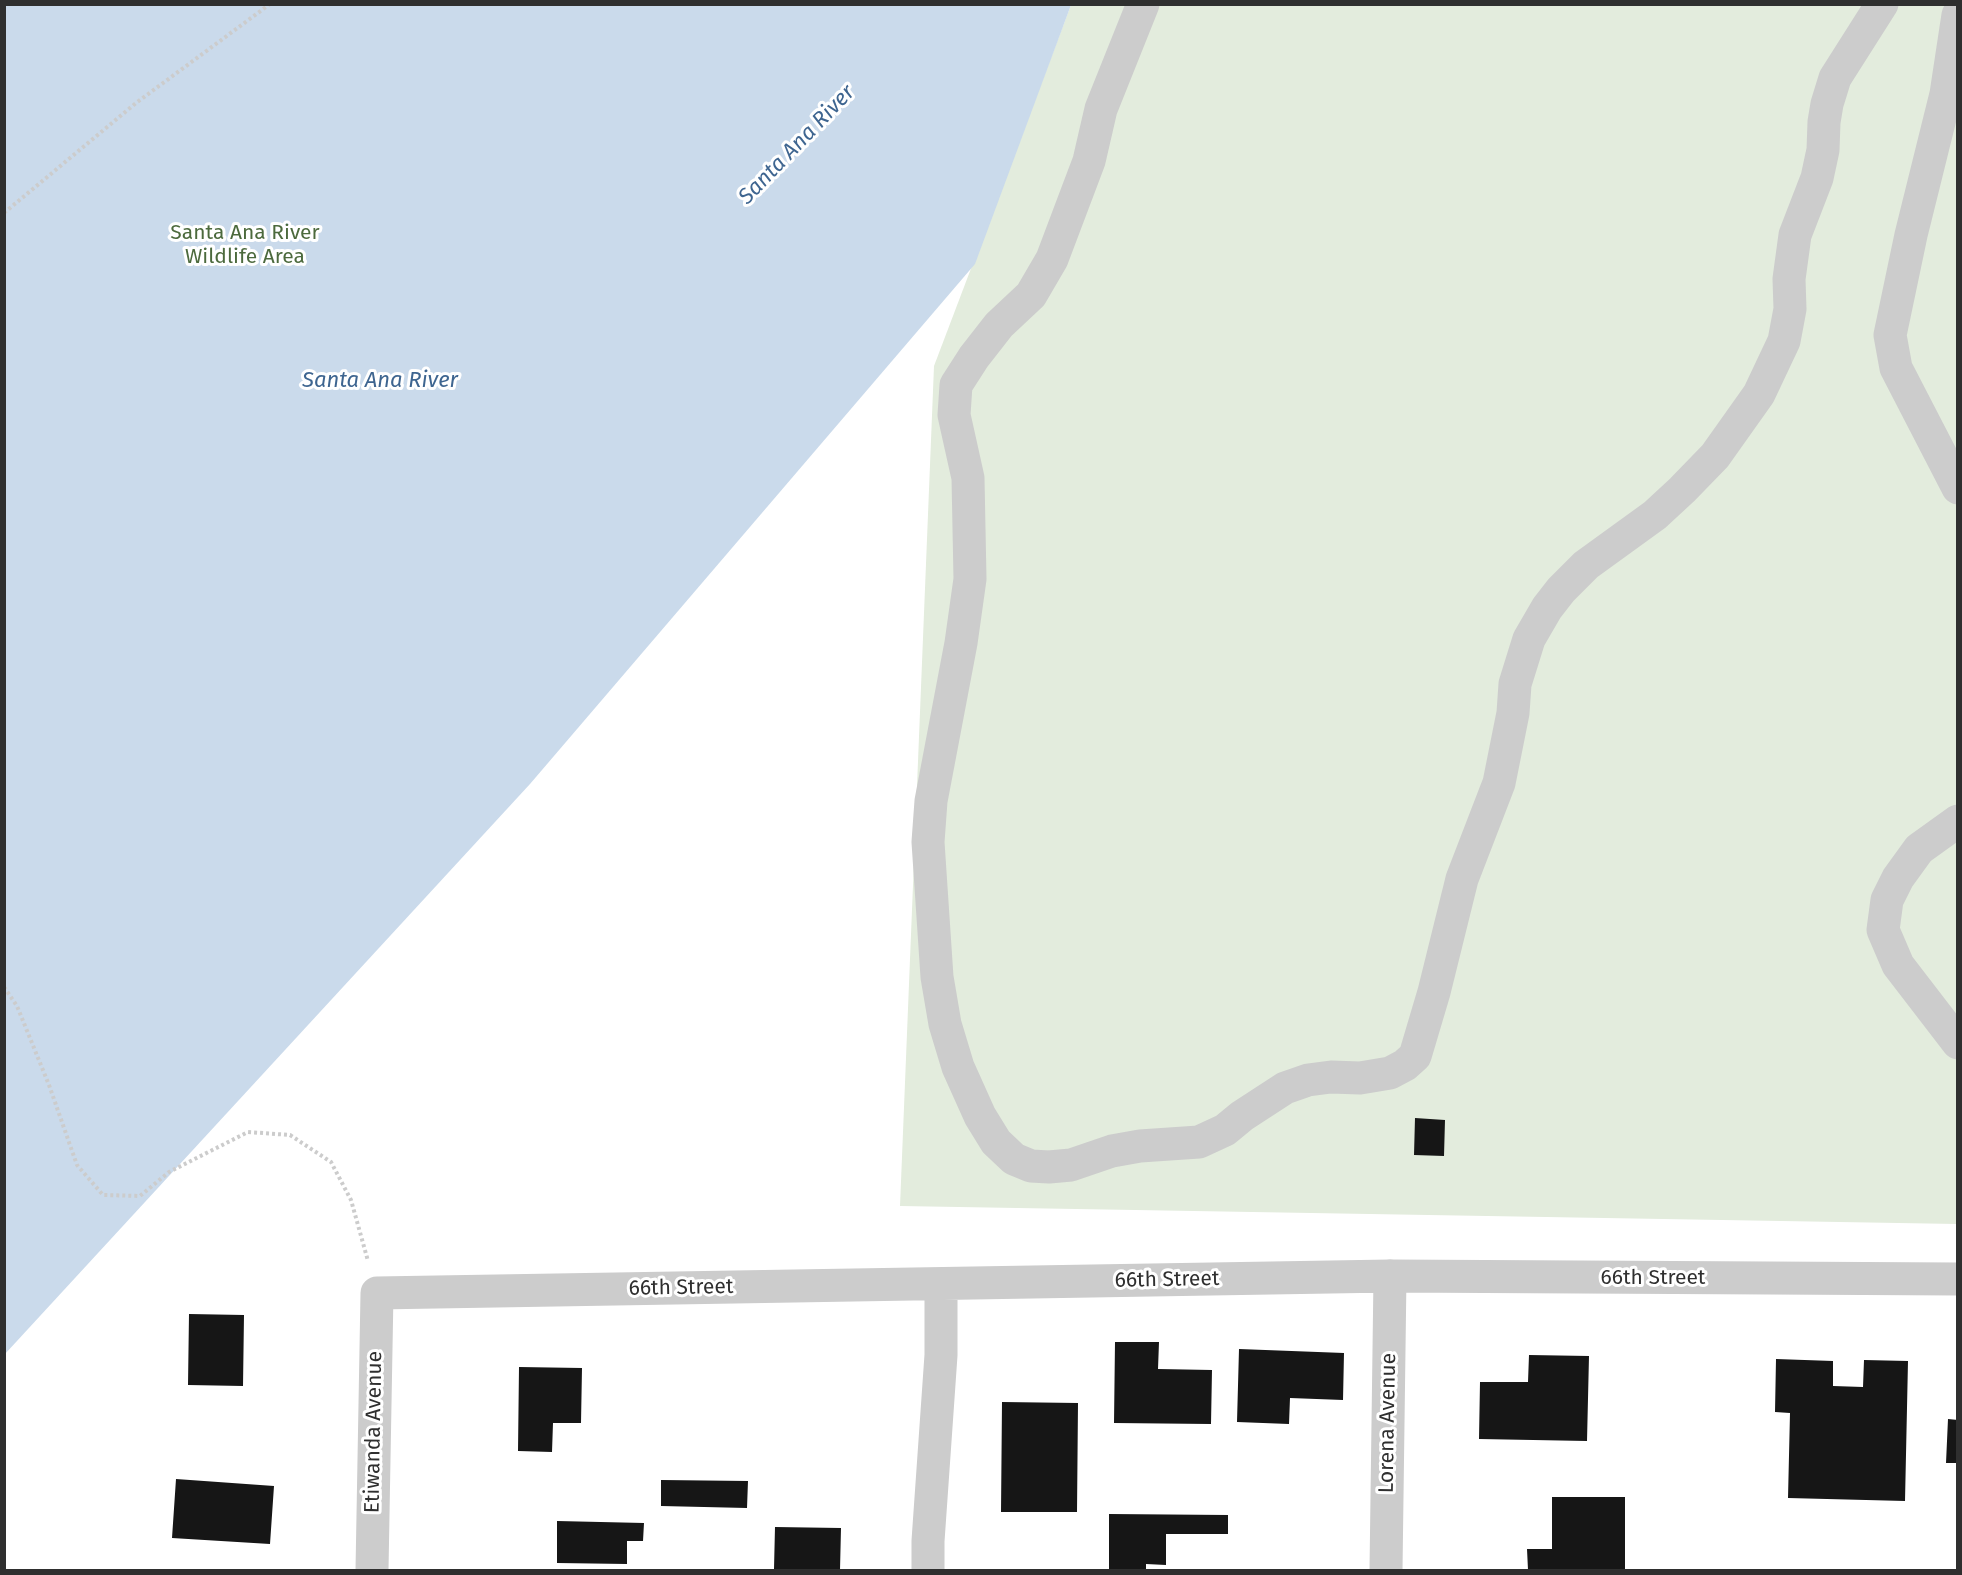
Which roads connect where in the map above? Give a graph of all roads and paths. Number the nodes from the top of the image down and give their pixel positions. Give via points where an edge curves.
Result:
1 (270, 4) edge
2 (1143, 4) edge
3 (1882, 4) edge
4 (1958, 15) edge
5 (4, 213) edge
6 (1958, 488) edge
7 (1958, 821) edge
8 (4, 987) edge
9 (1958, 1043) edge
10 (1390, 1276) junction
11 (1958, 1280) edge
12 (941, 1284) junction
13 (377, 1293) junction
14 (372, 1570) edge
15 (928, 1570) edge
16 (1386, 1570) edge

1 - 5 path via 136,103
2 - 3 street via 1101,109 1089,161 1052,259 1030,296 999,325 956,385 954,415 969,478 970,579 931,801 928,842 937,977 958,1067 980,1116 996,1142 1014,1159 1030,1166 1071,1165 1112,1151 1199,1142 1225,1130 1285,1088 1308,1080 1390,1073 1415,1056 1462,879 1500,783 1515,684 1529,639 1561,590 1586,566 1655,515 1715,456 1759,394 1784,341 1795,235 1817,178 1834,78
4 - 6 street via 1946,94 1890,335 1896,368
7 - 9 street via 1919,849 1898,878 1887,900 1883,930 1898,965
8 - 13 path via 17,1006 77,1165 103,1195 140,1196 169,1172 248,1132 290,1135 331,1162 351,1200
10 - 11 street, 66th Street
10 - 12 street, 66th Street
10 - 16 street, Lorena Avenue
12 - 13 street, 66th Street
12 - 15 street via 941,1354
13 - 14 street, Etiwanda Avenue

